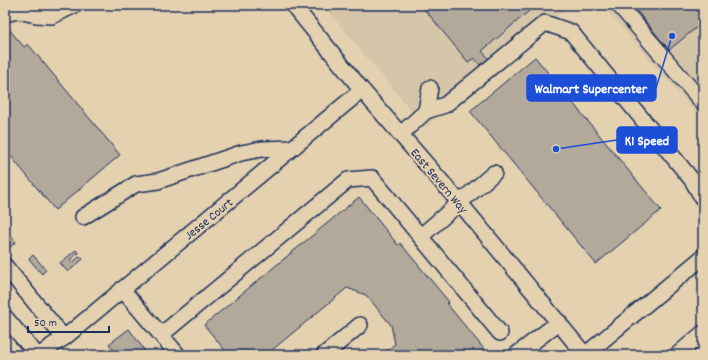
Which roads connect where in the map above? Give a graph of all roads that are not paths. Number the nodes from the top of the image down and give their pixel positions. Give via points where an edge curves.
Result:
1 (75, 5) edge
2 (294, 5) edge
3 (619, 5) edge
4 (5, 14) edge
5 (430, 88) dead end
6 (362, 90) junction
7 (702, 100) edge
8 (426, 112) junction
9 (401, 134) junction
10 (292, 148) junction
11 (494, 173) dead end
12 (703, 199) edge
13 (460, 203) junction
14 (83, 217) dead end
15 (420, 236) junction
16 (703, 257) edge
17 (5, 266) edge
18 (122, 288) junction
19 (5, 318) edge
20 (559, 322) junction
21 (360, 325) dead end
22 (500, 333) dead end
23 (703, 333) edge
24 (161, 335) junction
25 (59, 341) junction
26 (36, 355) edge
27 (41, 355) edge
28 (178, 355) edge
29 (324, 355) edge
30 (516, 355) edge
31 (585, 355) edge
32 (677, 355) edge

1 - 4 street via 52,16 18,11
2 - 6 street, East Severn Way
3 - 7 street
5 - 8 street
6 - 9 street, East Severn Way
6 - 10 street, Jesse Court
8 - 9 street
8 - 12 street via 445,105 545,23 571,32 692,180
9 - 13 street, East Severn Way
10 - 14 street via 241,153 158,181 136,184
10 - 18 street, Jesse Court
11 - 13 street
13 - 15 street
13 - 20 street, East Severn Way
15 - 22 street
15 - 24 street via 372,178 348,180
16 - 31 street
17 - 25 street
18 - 24 street
18 - 25 street, Jesse Court
19 - 26 street
20 - 30 street
20 - 31 street, East Severn Way
21 - 29 street
23 - 32 street
24 - 28 street
25 - 27 street, Jesse Court

